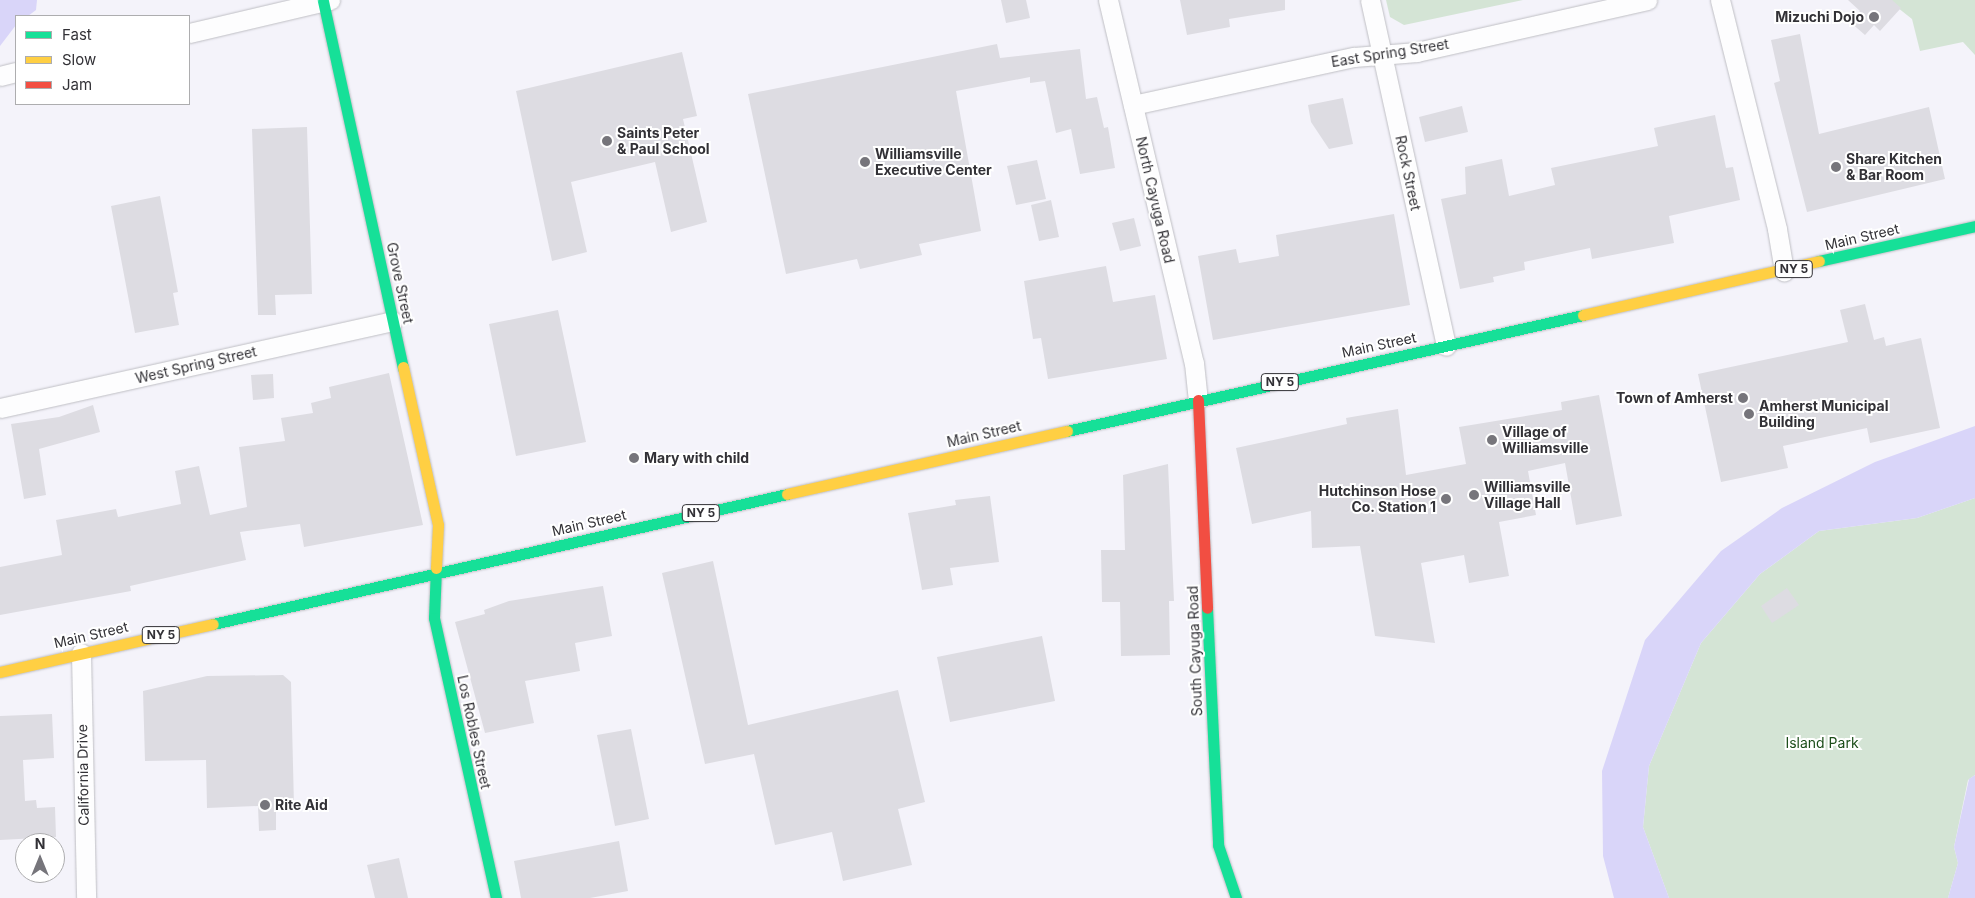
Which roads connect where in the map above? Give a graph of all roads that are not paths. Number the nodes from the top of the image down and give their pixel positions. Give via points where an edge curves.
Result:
1 (1108, 0) edge
2 (1370, 0) edge
3 (1647, 0) edge
4 (1720, 0) edge
5 (327, 1) edge
6 (190, 32) edge
7 (1382, 55) junction
8 (15, 72) edge
9 (0, 76) edge
10 (1133, 105) junction
11 (1975, 226) edge
12 (1784, 271) junction
13 (392, 321) junction
14 (1446, 346) junction
15 (1198, 400) junction
16 (0, 408) edge
17 (438, 572) junction
18 (81, 653) junction
19 (0, 672) edge
20 (86, 898) edge
21 (496, 898) edge
22 (1236, 898) edge

1 - 10 street, North Cayuga Road
2 - 7 street, Rock Street
3 - 7 street, East Spring Street via 1417,52
4 - 12 street via 1778,229
5 - 6 street
5 - 13 main road, Grove Street
7 - 10 street, East Spring Street via 1354,57
7 - 14 street, Rock Street
8 - 9 street
10 - 15 street, North Cayuga Road via 1194,363
11 - 12 main road, Main Street / NY 5
12 - 14 main road, Main Street / NY 5
13 - 16 street, West Spring Street
13 - 17 main road, Grove Street via 438,525
14 - 15 main road, Main Street / NY 5
15 - 17 main road, Main Street / NY 5
15 - 22 main road, South Cayuga Road via 1218,845
17 - 18 main road, Main Street / NY 5
17 - 21 main road, Los Robles Street via 434,618
18 - 19 main road, Main Street / NY 5
18 - 20 street, California Drive

